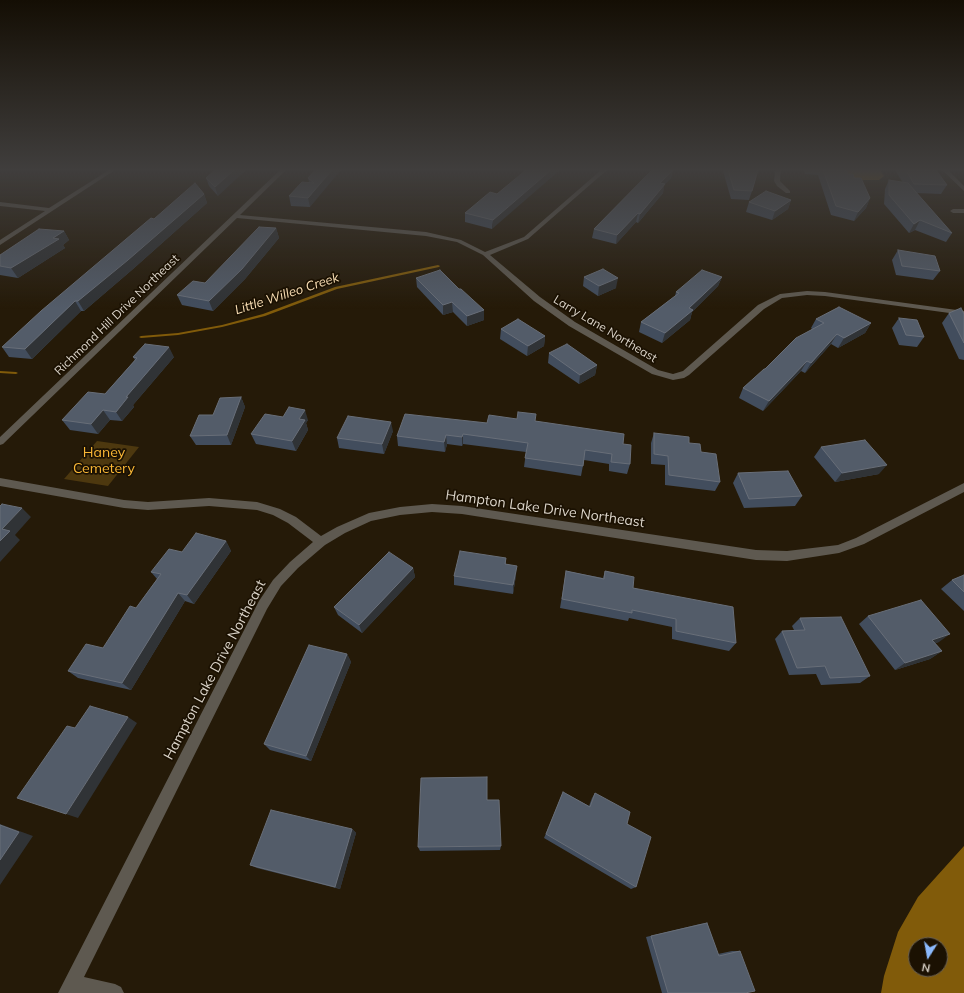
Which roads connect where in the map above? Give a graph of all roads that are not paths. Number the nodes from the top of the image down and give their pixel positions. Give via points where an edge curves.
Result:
1 (40, 216) edge
2 (236, 216) edge
3 (239, 216) edge
4 (552, 216) edge
5 (0, 243) edge
6 (485, 254) junction
7 (964, 313) edge
8 (0, 442) edge
9 (0, 482) edge
10 (964, 487) edge
11 (320, 542) junction
12 (69, 988) edge
13 (115, 993) edge

1 - 5 street
2 - 8 street, Richmond Hill Drive Northeast
3 - 6 street, Larry Lane Northeast via 439,236 459,241
4 - 6 street via 514,244
6 - 7 street, Larry Lane Northeast via 555,312 655,372 673,377 686,373 761,307 780,296 825,294
9 - 11 street via 124,504 148,506 209,502 257,506 292,520
10 - 11 street, Hampton Lake Drive Northeast via 839,549 787,556 756,555 462,510 432,508 369,517
11 - 12 street, Hampton Lake Drive Northeast via 277,583 263,605
12 - 13 street

